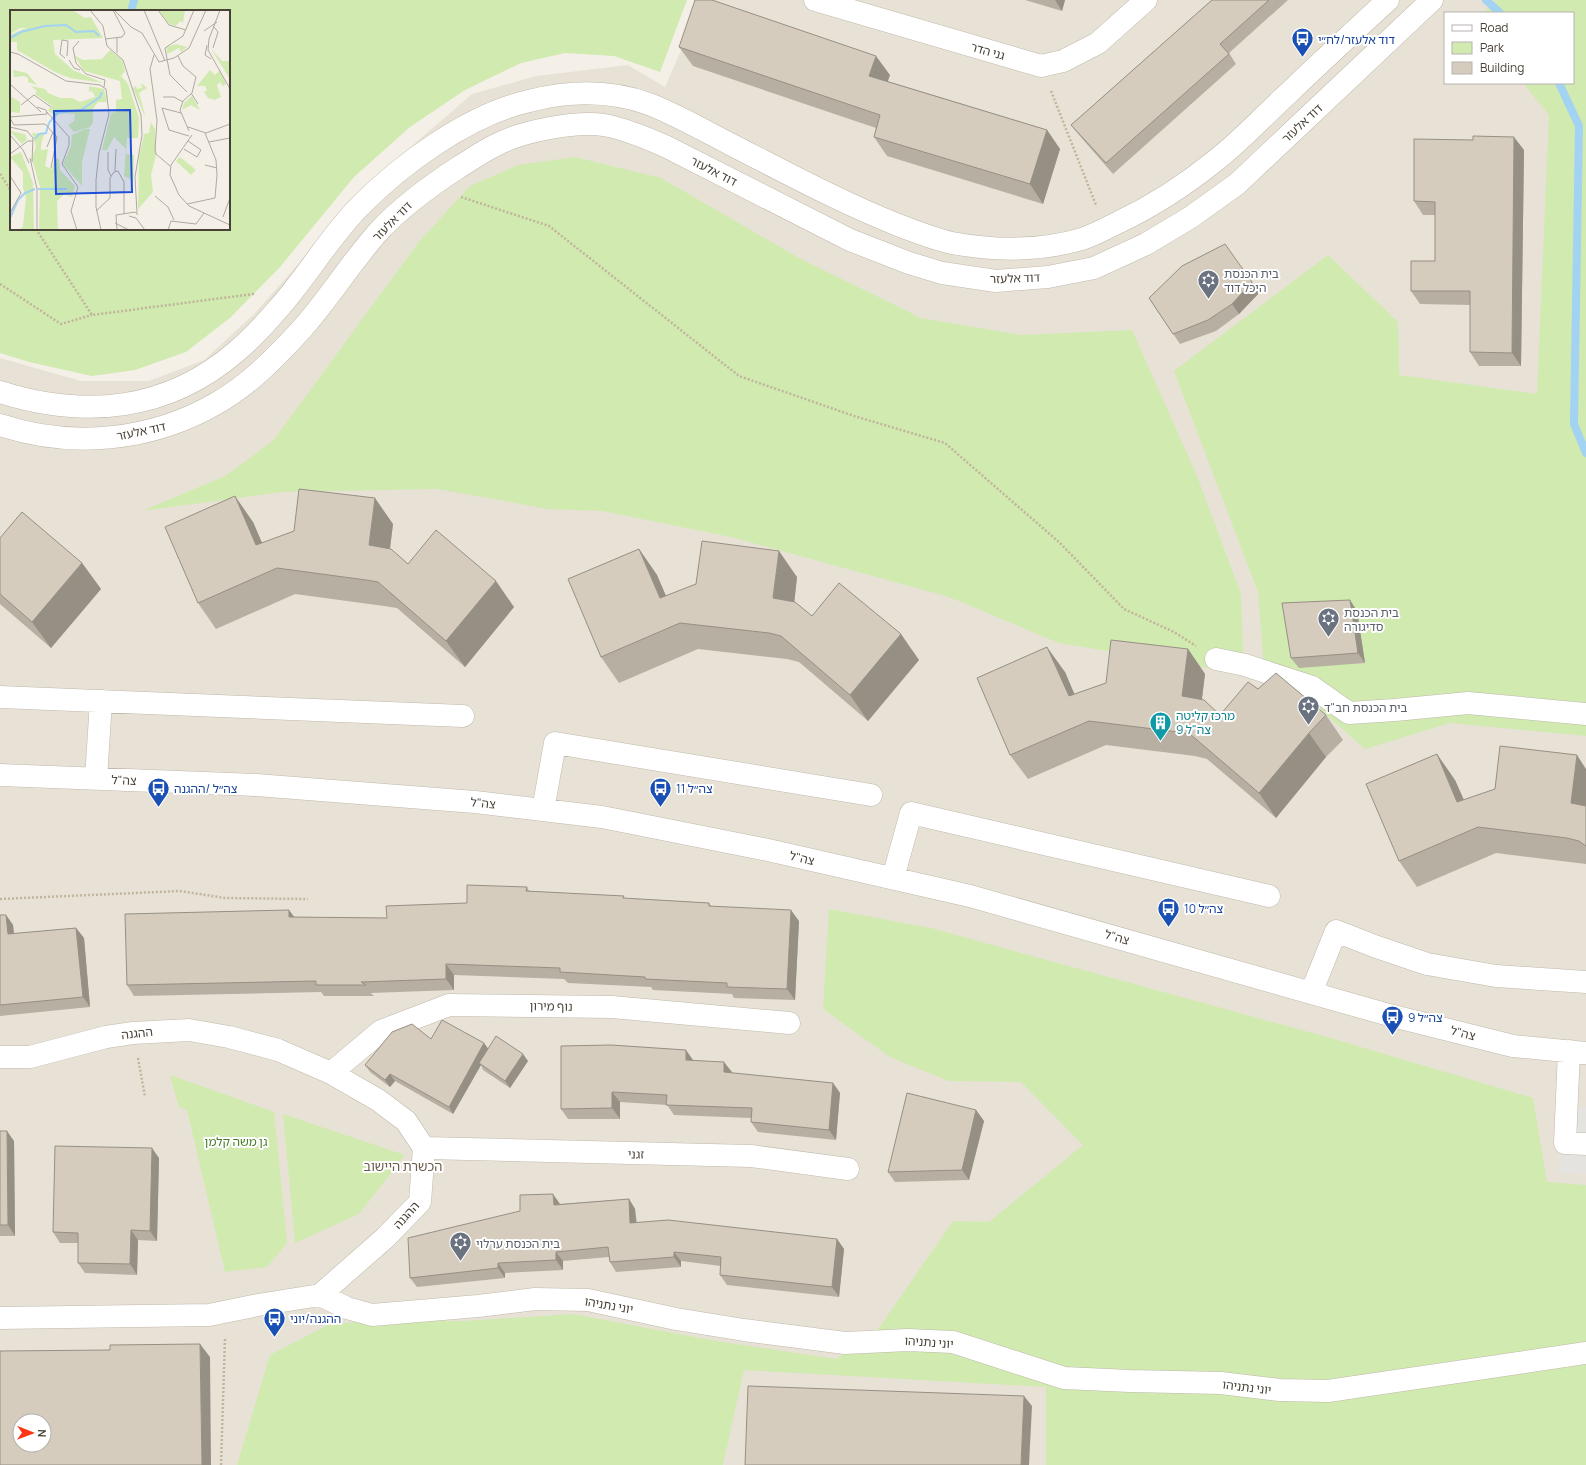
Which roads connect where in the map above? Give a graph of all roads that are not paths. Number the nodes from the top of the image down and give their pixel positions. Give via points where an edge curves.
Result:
1 (814, 0) edge
2 (1146, 0) edge
3 (1388, 0) edge
4 (1432, 0) edge
5 (0, 392) edge
6 (0, 425) edge
7 (1216, 659) road end
8 (0, 697) edge
9 (101, 701) junction
10 (1586, 714) edge
11 (463, 716) dead end
12 (0, 775) edge
13 (96, 779) junction
14 (871, 795) dead end
15 (543, 810) junction
16 (893, 878) junction
17 (1269, 896) dead end
18 (1586, 982) edge
19 (1311, 993) junction
20 (789, 1023) dead end
21 (1578, 1052) edge
22 (0, 1057) edge
23 (331, 1073) junction
24 (1586, 1144) edge
25 (424, 1148) junction
26 (848, 1169) dead end
27 (320, 1295) junction
28 (0, 1318) edge
29 (1586, 1353) edge

1 - 2 street, גני הדר via 1041,66 1063,61 1098,43
3 - 5 street via 1217,160 1174,191 1131,216 1084,238 1044,246 997,250 949,242 863,211 647,103 607,94 569,93 526,101 484,116 411,161 356,211 278,309 237,351 202,376 171,392 126,404 94,408 54,405
4 - 6 street, דוד אלעזר via 1231,188 1191,217 1146,244 1094,268 1056,276 996,281 942,273 850,240 637,133 603,125 572,125 534,132 497,144 430,186 379,232 301,330 257,375 219,403 182,422 132,435 95,439 50,436
7 - 10 street via 1245,665 1312,687 1349,713 1468,703
8 - 9 street
9 - 11 street
9 - 13 street
12 - 13 street, צה"ל
13 - 15 street, צה"ל via 256,785 475,802
14 - 15 street via 555,743
15 - 16 street, צה"ל via 602,817
16 - 17 street via 911,813
16 - 19 street, צה"ל via 970,896
18 - 19 street via 1496,976 1427,964 1336,931
19 - 21 street, צה"ל via 1513,1046
20 - 23 street, נוף מירון via 612,1007 449,1005 381,1031
21 - 24 street via 1565,1143
22 - 23 street, ההגנה via 30,1057 106,1037 133,1033 189,1030 278,1050
23 - 25 street, ההגנה via 378,1100 406,1121
25 - 26 street, זגני via 751,1156
25 - 27 street, ההגנה via 420,1202 385,1238
27 - 28 street via 210,1315
27 - 29 street, יוני נתניהו via 347,1308 372,1315 535,1299 588,1300 744,1330 845,1343 908,1340 953,1342 1064,1378 1221,1383 1280,1390 1328,1391

